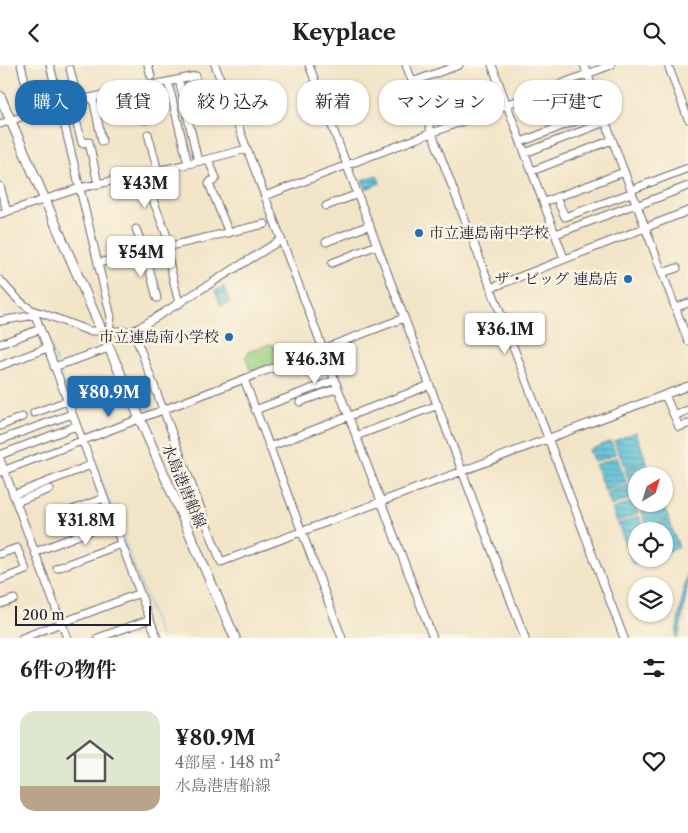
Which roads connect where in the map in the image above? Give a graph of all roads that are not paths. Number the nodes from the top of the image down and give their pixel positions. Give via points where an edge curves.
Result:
1 (21, 65) edge
2 (50, 65) edge
3 (148, 65) edge
4 (215, 65) edge
5 (309, 65) edge
6 (406, 65) edge
7 (459, 65) edge
8 (492, 65) edge
9 (584, 65) edge
10 (611, 65) edge
11 (668, 65) edge
12 (70, 69) dead end
13 (587, 74) junction
14 (151, 76) dead end
15 (196, 76) dead end
16 (25, 80) edge
17 (54, 80) edge
18 (72, 80) edge
19 (179, 80) joint
20 (411, 80) edge
21 (418, 80) edge
22 (589, 80) edge
23 (169, 82) edge
24 (169, 86) edge
25 (0, 96) edge
26 (97, 96) edge
27 (93, 97) junction
28 (87, 98) edge
29 (507, 105) junction
30 (686, 109) edge
31 (15, 118) edge
32 (688, 119) edge
33 (10, 120) junction
34 (0, 123) edge
35 (65, 125) edge
36 (79, 125) edge
37 (190, 125) edge
38 (429, 125) edge
39 (565, 125) edge
40 (597, 125) edge
41 (606, 125) edge
42 (432, 133) junction
43 (148, 134) dead end
44 (612, 140) junction
45 (102, 141) dead end
46 (521, 142) junction
47 (247, 149) junction
48 (525, 153) junction
49 (208, 159) junction
50 (198, 161) junction
51 (188, 164) junction
52 (347, 165) junction
53 (688, 168) edge
54 (158, 171) junction
55 (532, 171) junction
56 (624, 172) junction
57 (143, 174) junction
58 (98, 184) junction
59 (0, 186) edge
60 (688, 186) edge
61 (80, 188) junction
62 (631, 192) junction
63 (358, 194) junction
64 (265, 196) junction
65 (556, 197) junction
66 (44, 199) junction
67 (544, 201) junction
68 (636, 205) junction
69 (326, 206) dead end
70 (688, 211) edge
71 (3, 213) edge
72 (265, 224) dead end
73 (370, 225) junction
74 (645, 227) junction
75 (136, 229) dead end
76 (229, 233) junction
77 (556, 234) junction
78 (167, 236) dead end
79 (281, 240) junction
80 (326, 242) dead end
81 (377, 245) junction
82 (145, 252) junction
83 (564, 258) junction
84 (169, 261) dead end
85 (98, 263) junction
86 (332, 263) dead end
87 (677, 267) dead end
88 (662, 273) junction
89 (1, 284) edge
90 (491, 288) junction
91 (158, 298) dead end
92 (688, 303) edge
93 (179, 304) junction
94 (675, 308) junction
95 (36, 314) junction
96 (404, 318) junction
97 (0, 321) edge
98 (685, 322) edge
99 (40, 329) junction
100 (134, 330) junction
101 (106, 331) junction
102 (688, 341) edge
103 (0, 344) edge
104 (109, 347) junction
105 (47, 348) junction
106 (323, 349) junction
107 (0, 366) edge
108 (57, 366) junction
109 (244, 379) junction
110 (334, 380) junction
111 (430, 385) junction
112 (688, 386) edge
113 (338, 388) junction
114 (665, 395) junction
115 (67, 401) junction
116 (300, 402) dead end
117 (438, 405) junction
118 (163, 409) junction
119 (255, 410) junction
120 (688, 410) edge
121 (34, 413) dead end
122 (72, 414) junction
123 (348, 415) junction
124 (674, 416) junction
125 (22, 417) dead end
126 (140, 419) junction
127 (688, 424) edge
128 (0, 425) edge
129 (76, 426) junction
130 (356, 436) junction
131 (548, 438) junction
132 (0, 440) edge
133 (84, 440) junction
134 (269, 447) junction
135 (0, 455) edge
136 (0, 459) edge
137 (91, 465) junction
138 (2, 471) edge
139 (462, 471) junction
140 (50, 489) dead end
141 (104, 498) junction
142 (15, 499) junction
143 (381, 502) junction
144 (62, 514) dead end
145 (113, 522) junction
146 (302, 532) junction
147 (121, 544) junction
148 (35, 552) junction
149 (0, 554) edge
150 (57, 568) dead end
151 (0, 580) edge
152 (140, 593) junction
153 (14, 599) dead end
154 (0, 604) edge
155 (150, 619) junction
156 (62, 623) junction
157 (22, 638) edge
158 (67, 638) edge
159 (98, 638) edge
160 (157, 638) edge
161 (235, 638) edge
162 (342, 638) edge
163 (432, 638) edge
164 (525, 638) edge
165 (624, 638) edge

1 - 16 street
2 - 17 street
3 - 14 street
4 - 47 street
5 - 52 street
6 - 20 street
7 - 21 street
8 - 29 street
9 - 13 street
10 - 13 street
11 - 30 street
12 - 18 street
13 - 22 street
13 - 29 street
15 - 19 street
19 - 23 street
24 - 51 street
25 - 33 main road, 水島港唐船線
26 - 27 street
27 - 28 street
27 - 45 street
29 - 42 street
29 - 46 street
30 - 32 street
31 - 33 street
33 - 34 street
33 - 66 main road, 水島港唐船線
35 - 61 street
36 - 58 street via 82,143 88,142
37 - 50 street
38 - 42 street
39 - 46 street
40 - 48 street
41 - 44 street
42 - 52 street
42 - 90 street
43 - 54 street
44 - 55 street
44 - 56 street
46 - 48 street
47 - 49 street
47 - 64 street
48 - 55 street
49 - 50 street
49 - 76 street via 216,178 209,183
50 - 51 street
51 - 54 street
52 - 63 street
52 - 64 street
53 - 62 street
54 - 57 street
55 - 67 street
56 - 62 street
56 - 65 street
57 - 58 street
57 - 78 street
58 - 61 street
59 - 71 street
60 - 68 street
61 - 66 street
61 - 85 street
62 - 65 street via 565,217
62 - 68 street
63 - 69 street
63 - 73 street
64 - 79 street
65 - 67 street
66 - 71 street
66 - 101 main road, 水島港唐船線
67 - 77 street
68 - 74 street
68 - 77 street
70 - 74 street
72 - 76 street
73 - 80 street
73 - 81 street
74 - 83 street
74 - 88 street
75 - 82 street
76 - 82 street
77 - 83 street
79 - 93 street
79 - 106 street
81 - 86 street
81 - 96 street
82 - 85 street
82 - 91 street
83 - 90 street
84 - 93 street
85 - 101 street via 111,317
87 - 88 street
88 - 94 street
89 - 95 street
90 - 131 street
92 - 94 street
93 - 100 street
94 - 98 street
95 - 97 street
95 - 99 street
95 - 101 street via 42,313 81,329
96 - 106 street
96 - 111 street
98 - 102 street
99 - 103 street
99 - 105 street
100 - 101 street
100 - 118 street
101 - 104 main road, 水島港唐船線
104 - 108 street
104 - 126 main road, 水島港唐船線
105 - 107 street
105 - 108 street
106 - 109 street
106 - 110 street
108 - 115 street
109 - 118 street
109 - 119 street
110 - 113 street
110 - 119 street
111 - 117 street
111 - 123 street
112 - 114 street
113 - 116 street
113 - 123 street
114 - 124 street
114 - 131 street
115 - 121 street
115 - 122 street
117 - 130 street
117 - 139 street
118 - 126 street
118 - 146 street via 221,562
119 - 134 street
120 - 124 street
122 - 129 street
122 - 132 street
123 - 130 street
123 - 134 street
124 - 127 street via 679,427
125 - 128 street
126 - 133 street
126 - 161 main road, 水島港唐船線
129 - 133 street
129 - 135 street
130 - 143 street
131 - 139 street
131 - 165 street
133 - 137 street
133 - 138 street
134 - 146 street
136 - 138 street
137 - 141 street
137 - 142 street
138 - 142 street
139 - 143 street
139 - 164 street
140 - 142 street
141 - 144 street
141 - 145 street
142 - 148 street
143 - 146 street
143 - 163 street
145 - 147 street
145 - 148 street
146 - 162 street
147 - 150 street
147 - 152 street
148 - 156 street
149 - 151 street via 17,547 26,570
152 - 155 street
152 - 156 street
153 - 154 street
155 - 159 street
155 - 160 street
156 - 157 street
156 - 158 street

